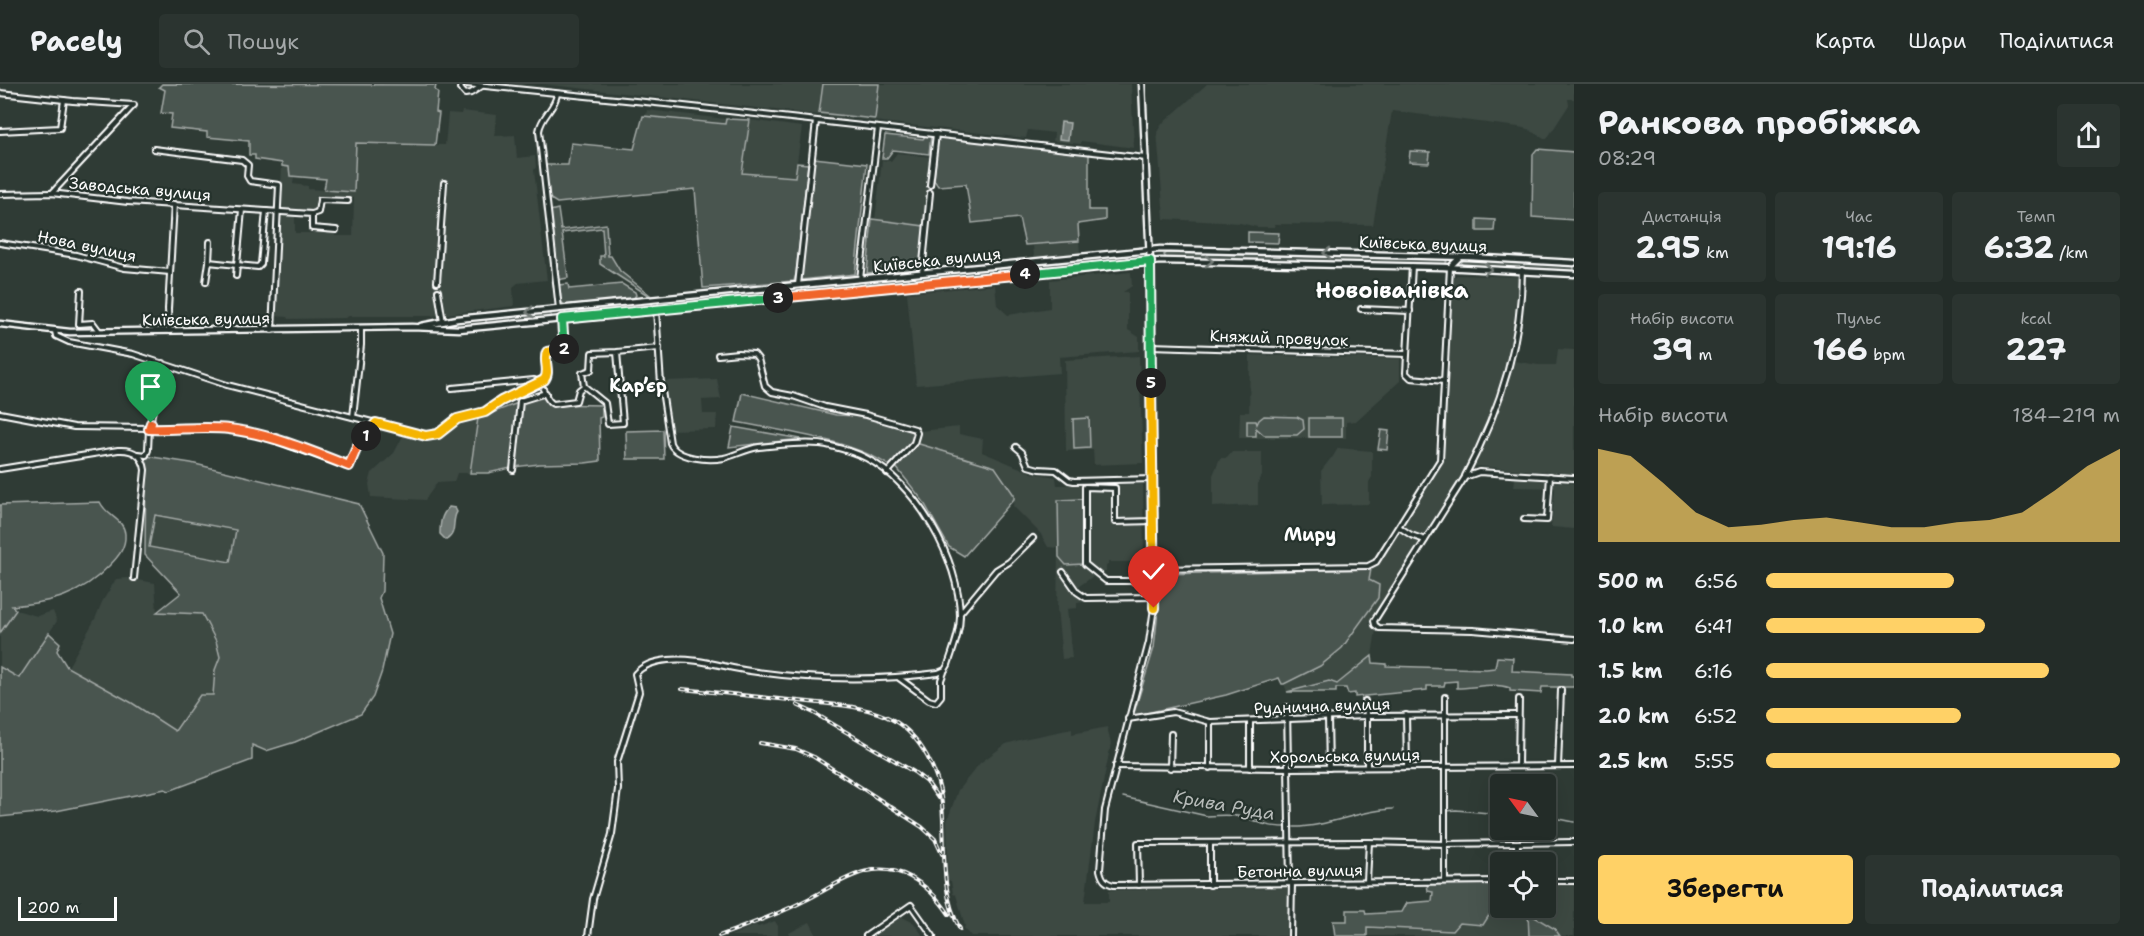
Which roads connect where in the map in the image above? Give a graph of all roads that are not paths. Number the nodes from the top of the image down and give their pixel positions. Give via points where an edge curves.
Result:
1 (457, 84) edge
2 (464, 84) edge
3 (1142, 84) edge
4 (482, 86) junction
5 (460, 90) junction
6 (0, 93) edge
7 (557, 94) junction
8 (64, 100) junction
9 (816, 121) junction
10 (878, 128) junction
11 (0, 131) edge
12 (936, 134) junction
13 (154, 149) dead end
14 (1146, 158) junction
15 (444, 183) dead end
16 (930, 185) dead end
17 (51, 193) junction
18 (930, 193) dead end
19 (0, 194) edge
20 (348, 201) dead end
21 (174, 204) junction
22 (242, 210) junction
23 (266, 211) junction
24 (277, 211) junction
25 (312, 214) junction
26 (336, 230) dead end
27 (210, 242) dead end
28 (0, 243) edge
29 (1150, 250) junction
30 (1450, 257) junction
31 (1460, 257) junction
32 (1150, 261) junction
33 (208, 262) junction
34 (1574, 263) edge
35 (237, 265) junction
36 (994, 266) junction
37 (1412, 266) junction
38 (1450, 267) junction
39 (1460, 268) junction
40 (1522, 270) junction
41 (170, 272) junction
42 (922, 273) junction
43 (913, 274) junction
44 (1574, 274) edge
45 (236, 276) dead end
46 (995, 277) junction
47 (860, 280) junction
48 (206, 282) dead end
49 (436, 282) dead end
50 (798, 285) junction
51 (914, 285) junction
52 (861, 290) junction
53 (81, 291) dead end
54 (438, 291) dead end
55 (799, 296) junction
56 (655, 300) junction
57 (559, 309) junction
58 (1361, 309) dead end
59 (657, 310) junction
60 (1410, 311) junction
61 (561, 319) junction
62 (443, 322) junction
63 (0, 324) edge
64 (412, 327) junction
65 (361, 329) junction
66 (272, 330) junction
67 (55, 331) junction
68 (169, 331) junction
69 (99, 332) junction
70 (1150, 346) junction
71 (659, 348) junction
72 (617, 352) junction
73 (1407, 354) junction
74 (718, 355) dead end
75 (163, 363) junction
76 (1444, 381) junction
77 (515, 382) junction
78 (539, 383) junction
79 (584, 386) junction
80 (452, 388) dead end
81 (546, 393) junction
82 (514, 394) junction
83 (0, 413) edge
84 (353, 417) junction
85 (376, 423) junction
86 (149, 429) junction
87 (1016, 447) dead end
88 (138, 454) junction
89 (0, 469) edge
90 (513, 470) dead end
91 (887, 473) junction
92 (1551, 476) junction
93 (1465, 477) junction
94 (1574, 478) edge
95 (1153, 479) junction
96 (1524, 519) dead end
97 (1154, 521) junction
98 (1399, 526) junction
99 (1033, 538) dead end
100 (1425, 540) junction
101 (1154, 569) junction
102 (1063, 573) dead end
103 (134, 578) dead end
104 (1155, 581) junction
105 (1154, 597) junction
106 (960, 613) junction
107 (1574, 639) edge
108 (945, 670) junction
109 (899, 678) junction
110 (1561, 690) dead end
111 (1445, 697) dead end
112 (1519, 699) dead end
113 (1365, 701) dead end
114 (1287, 707) dead end
115 (1446, 715) junction
116 (1518, 715) junction
117 (1367, 716) junction
118 (1406, 716) junction
119 (1288, 718) junction
120 (1328, 718) junction
121 (1128, 719) junction
122 (1250, 721) junction
123 (1210, 722) junction
124 (1171, 734) dead end
125 (1116, 766) junction
126 (1518, 766) junction
127 (1558, 766) junction
128 (1574, 766) edge
129 (1407, 767) junction
130 (1446, 767) junction
131 (1170, 768) junction
132 (1209, 768) junction
133 (1250, 768) junction
134 (1288, 768) junction
135 (1329, 768) junction
136 (1367, 768) junction
137 (1290, 842) junction
138 (1368, 842) junction
139 (1574, 842) edge
140 (1210, 843) junction
141 (1517, 843) junction
142 (1445, 844) junction
143 (1517, 852) edge
144 (1367, 881) junction
145 (1445, 881) junction
146 (1490, 881) edge
147 (1556, 881) edge
148 (1574, 881) edge
149 (1291, 883) junction
150 (1139, 885) junction
151 (1210, 885) junction
152 (588, 936) edge
153 (866, 936) edge
154 (933, 936) edge
155 (1291, 936) edge

1 - 5 street
2 - 4 street
2 - 5 street
3 - 14 main road
4 - 5 street via 468,94
4 - 7 street
6 - 8 street
7 - 9 street
7 - 57 street via 539,130
8 - 11 street via 60,128
8 - 17 street via 134,105
9 - 10 street
9 - 50 street
10 - 12 street
10 - 47 street
12 - 14 street
12 - 16 street
13 - 24 street via 242,160 248,165 250,181 279,185
14 - 29 main road
15 - 49 street
17 - 19 street, Заводська вулиця
17 - 21 street, Заводська вулиця
18 - 42 street
20 - 25 street via 320,200 318,212
21 - 22 street, Заводська вулиця
21 - 41 street
22 - 23 street, Заводська вулиця
22 - 35 street
23 - 24 street, Заводська вулиця
23 - 35 street via 261,264
24 - 25 street, Заводська вулиця
24 - 66 street
25 - 26 street via 312,228
27 - 33 street
28 - 41 street, Нова вулиця via 75,255 124,268
30 -> 29 main road, Київська вулиця
29 - 32 main road
29 - 36 main road, Київська вулиця
30 - 31 main road, Київська вулиця
30 - 38 main road
31 - 34 main road, Київська вулиця
31 - 38 street
31 - 39 main road
32 -> 37 main road, Київська вулиця
32 - 46 main road, Київська вулиця
32 - 70 street
33 - 35 street
33 - 48 street
35 - 45 street
36 - 42 main road, Київська вулиця
36 - 46 main road
37 - 38 main road, Київська вулиця
37 - 60 street
38 - 39 main road, Київська вулиця
38 - 76 street
39 -> 40 main road, Київська вулиця
40 - 44 main road, Київська вулиця
40 - 93 street via 1520,314 1507,377
41 - 68 street
42 - 43 main road, Київська вулиця
43 - 47 main road, Київська вулиця
43 - 51 main road
46 - 51 main road, Київська вулиця
47 - 50 main road, Київська вулиця
47 - 52 main road
50 - 55 main road
50 - 56 main road, Київська вулиця
51 - 52 main road, Київська вулиця
52 - 55 main road, Київська вулиця
53 - 69 street via 79,324 93,323
54 - 62 street
55 - 59 main road, Київська вулиця
56 - 57 main road, Київська вулиця
56 - 59 main road
57 - 61 main road
57 -> 62 main road, Київська вулиця
58 - 60 street
59 - 61 main road, Київська вулиця
59 - 71 street
60 - 73 street
61 - 64 main road, Київська вулиця via 459,329
61 - 78 street via 565,349 547,352 547,376
62 - 64 main road, Київська вулиця
63 - 67 main road, Київська вулиця
64 - 65 main road, Київська вулиця
65 - 66 main road, Київська вулиця
65 - 84 street
66 - 68 main road, Київська вулиця
67 - 69 main road, Київська вулиця
67 - 75 street via 56,336 69,342
68 - 69 main road, Київська вулиця
70 - 73 street, Княжий провулок
70 - 95 street
71 - 72 street
71 - 91 street via 670,443 676,451 715,459 760,447 823,444 867,458
72 - 79 street via 591,354 591,370 582,373
72 - 79 street via 623,423 608,424 604,401
73 - 76 street via 1410,378
74 - 91 street via 754,354 765,386 772,392 915,429 914,443
75 - 84 street via 226,385
75 - 86 street
76 - 98 street via 1442,447 1436,468
77 - 78 street
77 - 80 street
77 - 82 street
78 - 81 street
78 - 82 street
79 - 81 street via 574,402 551,404
81 - 90 street via 520,401
82 - 85 street via 485,412 457,419 434,436
83 - 86 street via 74,427
84 - 85 street
85 - 86 street via 357,447 349,466 241,431
86 - 88 street via 148,453
87 - 95 street via 1028,466 1056,470 1068,480
88 - 89 street via 118,450
88 - 103 street via 145,470
91 - 106 street via 939,537 952,572
92 - 93 street via 1479,472
92 - 94 street
92 - 96 street via 1547,520
93 - 100 street
95 - 97 street
97 - 101 street
97 - 104 street via 1115,522 1115,488 1085,487 1085,564 1106,581
98 - 100 street
98 - 101 street via 1376,562 1368,566
99 - 106 street via 1010,562 996,570
100 - 107 street via 1376,618 1379,628 1473,630
101 - 104 street
102 - 105 street via 1086,598
104 - 105 street
105 - 121 street via 1151,633
106 - 108 street
108 - 109 street
108 - 109 street via 941,696 936,702
109 - 152 street via 784,674 680,659 640,668 635,674 639,692 617,762 612,834 593,899
110 - 127 street
111 - 115 street
112 - 116 street
113 - 117 street
114 - 119 street
115 - 116 street, Руднична вулиця
115 - 118 street, Руднична вулиця
115 - 130 street
116 - 126 street
117 - 118 street, Руднична вулиця
117 - 120 street, Руднична вулиця
117 - 136 street
118 - 129 street
119 - 120 street, Руднична вулиця
119 - 122 street, Руднична вулиця
119 - 134 street
120 - 135 street
121 - 123 street, Руднична вулиця via 1173,712
121 - 125 street
122 - 123 street, Руднична вулиця
122 - 133 street
123 - 132 street
124 - 131 street
125 - 131 street, Хорольська вулиця
125 - 150 street, Бетонна вулиця via 1106,810 1102,878 1108,884
126 - 127 street, Хорольська вулиця
126 - 130 street, Хорольська вулиця
127 - 128 street, Хорольська вулиця
129 - 130 street, Хорольська вулиця
129 - 136 street, Хорольська вулиця
130 - 142 street
131 - 132 street, Хорольська вулиця
132 - 133 street, Хорольська вулиця
133 - 134 street, Хорольська вулиця
134 - 135 street, Хорольська вулиця
134 - 137 street
135 - 136 street, Хорольська вулиця
137 - 138 street
137 - 140 street
137 - 149 street
138 - 142 street
138 - 144 street
139 - 141 street
140 - 150 street via 1138,843
140 - 151 street
141 - 142 street
141 - 143 street
142 - 145 street
144 - 145 street, Бетонна вулиця
144 - 149 street, Бетонна вулиця
145 - 146 street, Бетонна вулиця
147 - 148 street
149 - 151 street, Бетонна вулиця
149 - 155 street
150 - 151 street, Бетонна вулиця
153 - 154 street via 911,905

